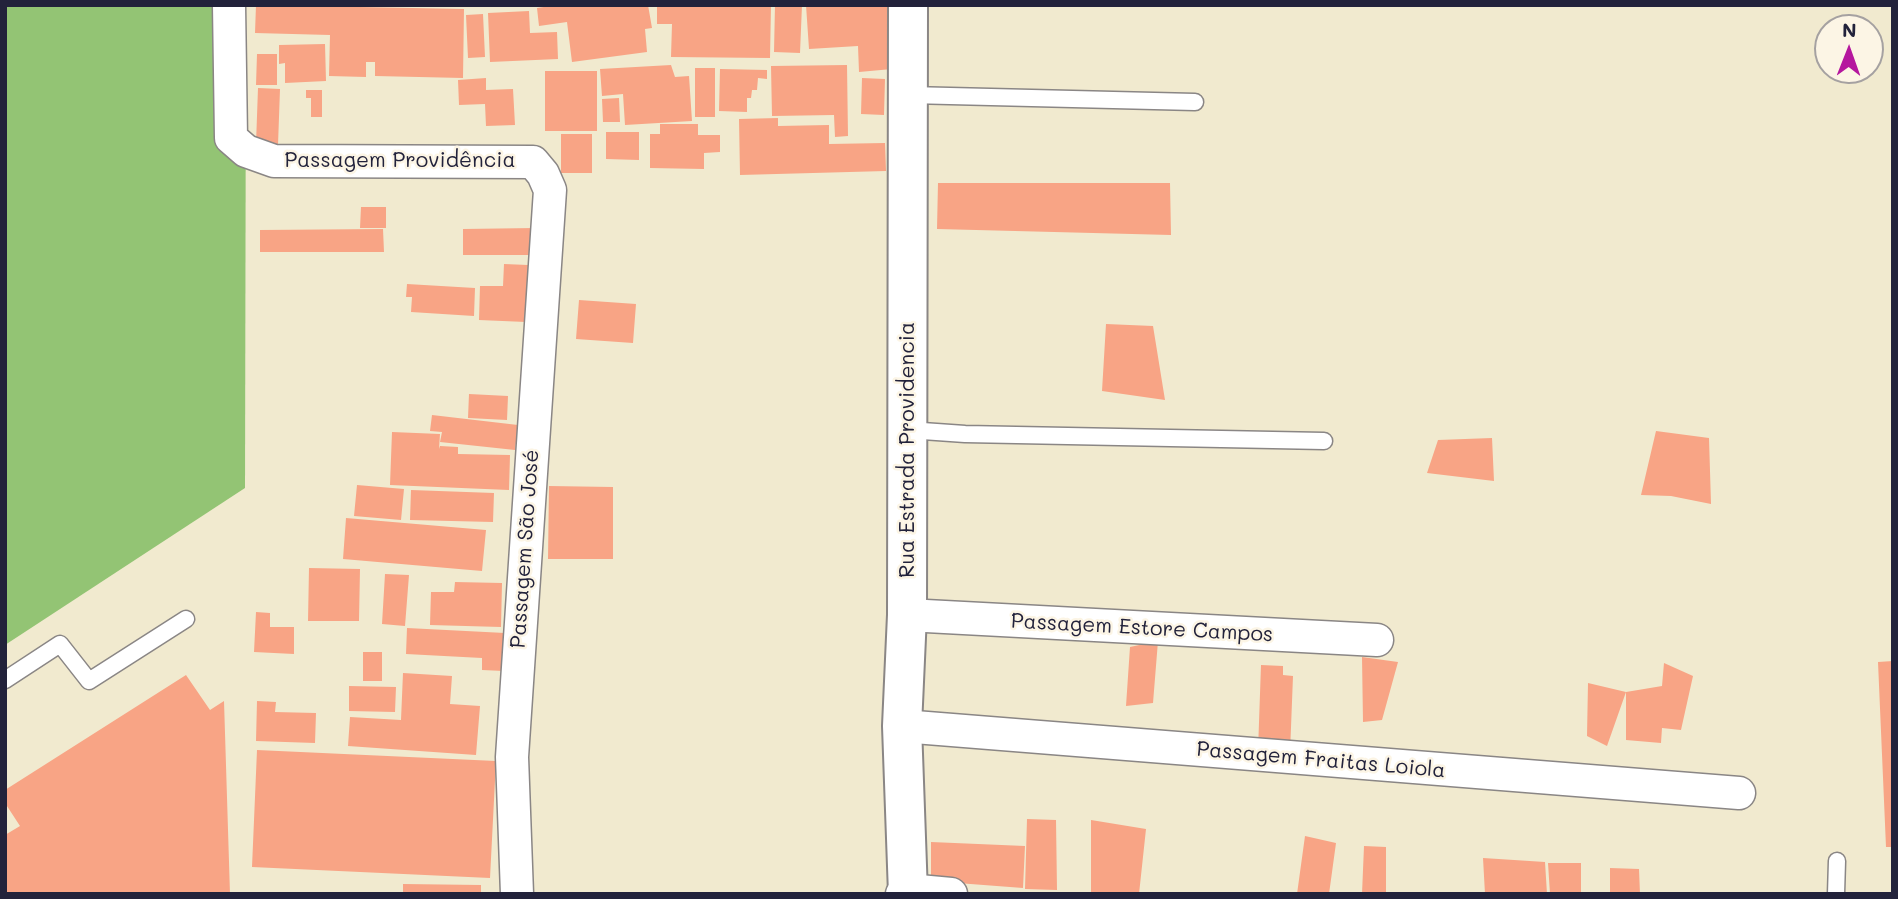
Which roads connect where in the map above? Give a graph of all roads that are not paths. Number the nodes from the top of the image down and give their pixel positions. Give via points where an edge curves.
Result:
1 (229, 5) edge
2 (908, 5) edge
3 (909, 95) junction
4 (1195, 102) dead end
5 (549, 206) joint
6 (908, 430) junction
7 (1324, 441) dead end
8 (907, 615) junction
9 (186, 619) dead end
10 (1377, 640) dead end
11 (5, 680) edge
12 (902, 726) junction
13 (1739, 793) dead end
14 (1836, 861) dead end
15 (906, 893) edge
16 (517, 894) edge
17 (951, 894) edge
18 (1836, 894) edge

1 - 5 street, Passagem Providência via 232,138 246,151 274,161 533,162 550,190
2 - 3 main road, Rua Estrada Providencia
3 - 4 lane
3 - 6 main road, Rua Estrada Providencia
5 - 16 street, Passagem São José via 512,757
6 - 7 lane
6 - 8 main road, Rua Estrada Providencia
8 - 10 street, Passagem Estore Campos
8 - 12 main road, Rua Estrada Providencia
9 - 11 lane via 89,681 60,644
12 - 13 street, Passagem Fraitas Loiola
12 - 15 main road, Rua Estrada Providencia
14 - 18 lane
15 - 17 street

